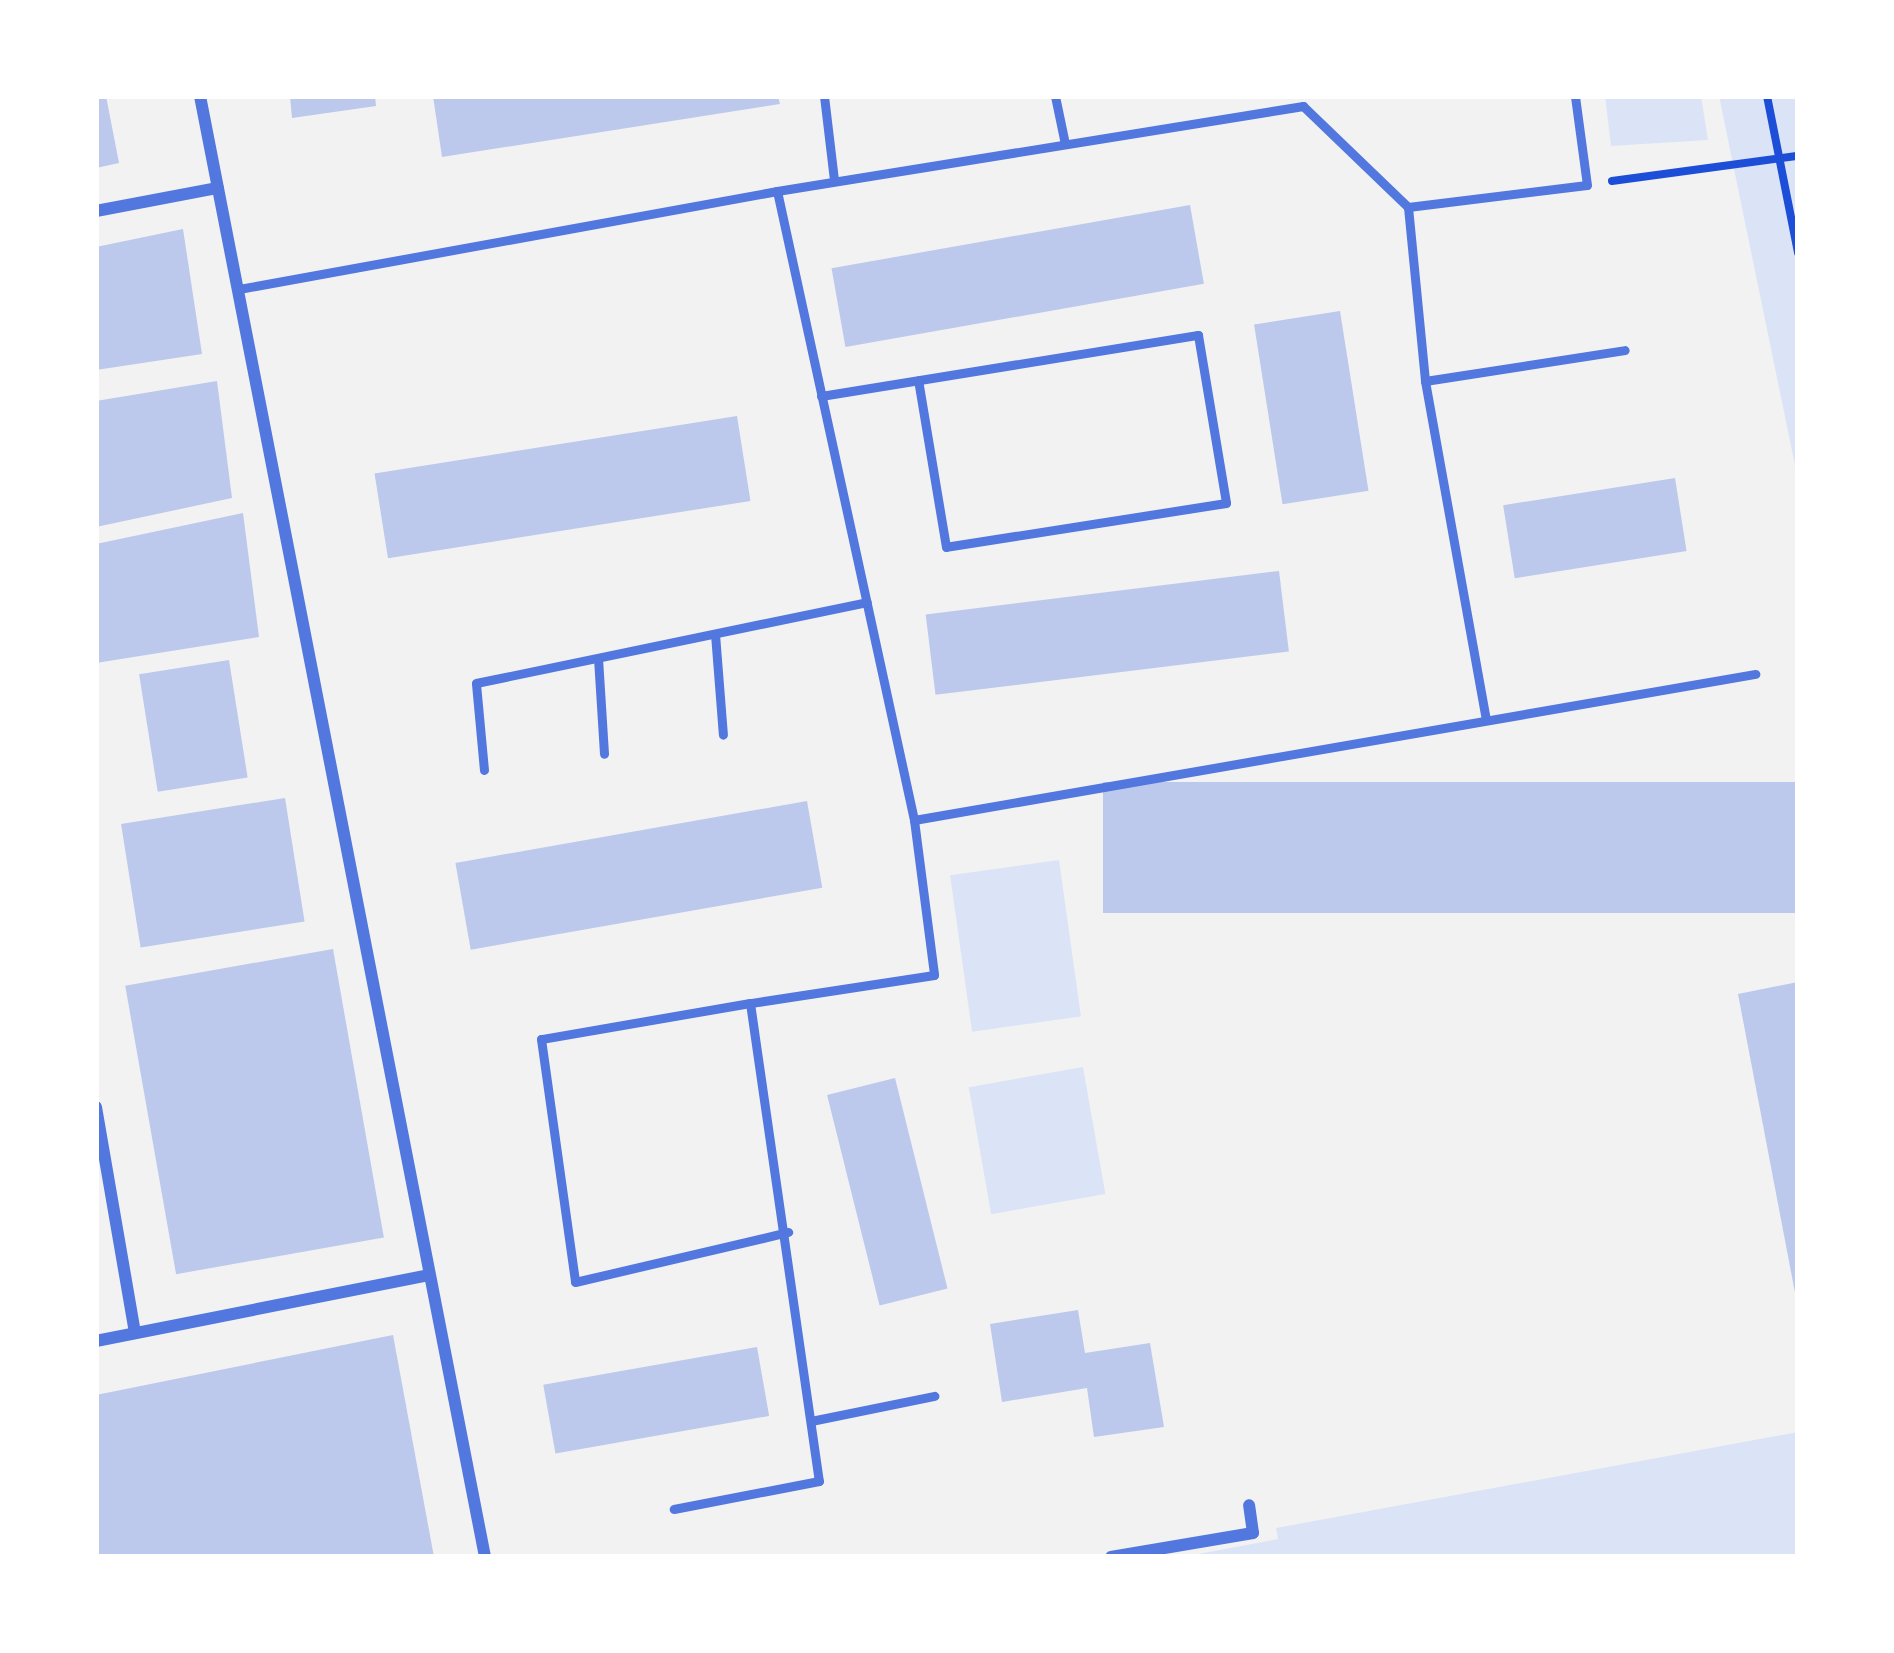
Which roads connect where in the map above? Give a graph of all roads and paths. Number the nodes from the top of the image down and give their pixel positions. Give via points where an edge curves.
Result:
1 (200, 96) edge
2 (824, 96) edge
3 (1055, 96) edge
4 (1575, 96) edge
5 (1767, 96) edge
6 (1302, 101) edge
7 (1065, 145) junction
8 (1798, 156) edge
9 (1780, 159) junction
10 (834, 180) junction
11 (1587, 185) junction
12 (218, 188) junction
13 (777, 191) junction
14 (1408, 208) junction
15 (96, 211) edge
16 (1798, 253) edge
17 (239, 289) junction
18 (1625, 350) dead end
19 (919, 380) junction
20 (1425, 381) junction
21 (821, 396) junction
22 (867, 602) junction
23 (715, 634) junction
24 (598, 658) junction
25 (1755, 674) dead end
26 (1486, 720) junction
27 (723, 736) dead end
28 (604, 754) dead end
29 (484, 770) dead end
30 (914, 820) junction
31 (750, 1004) junction
32 (96, 1107) edge
33 (788, 1232) junction
34 (429, 1275) junction
35 (135, 1332) junction
36 (96, 1341) edge
37 (934, 1396) dead end
38 (811, 1421) junction
39 (1249, 1504) dead end
40 (674, 1509) dead end
41 (485, 1557) edge
42 (1111, 1557) edge

1 - 12 street
2 - 10 lane
3 - 7 lane
4 - 11 lane
5 - 9 path
6 - 7 lane
6 - 14 lane
7 - 10 lane
8 - 9 path
9 - 11 path
9 - 16 path
10 - 13 lane
11 - 14 lane
12 - 15 street
12 - 17 street
13 - 17 lane
13 - 21 lane
14 - 20 lane
17 - 34 street
18 - 20 lane
19 - 19 lane via 946,547 1226,503 1198,335
19 - 21 lane
20 - 26 lane
21 - 22 lane
22 - 23 lane
22 - 30 lane
23 - 24 lane
23 - 27 lane
24 - 28 lane
24 - 29 lane via 476,683
25 - 26 lane
26 - 30 lane
30 - 31 lane via 934,975
31 - 33 lane
31 - 33 lane via 541,1039 575,1282
32 - 35 street
33 - 38 lane
34 - 35 street
34 - 41 street
35 - 36 street
37 - 38 lane
38 - 40 lane via 819,1480
39 - 42 street via 1253,1532

